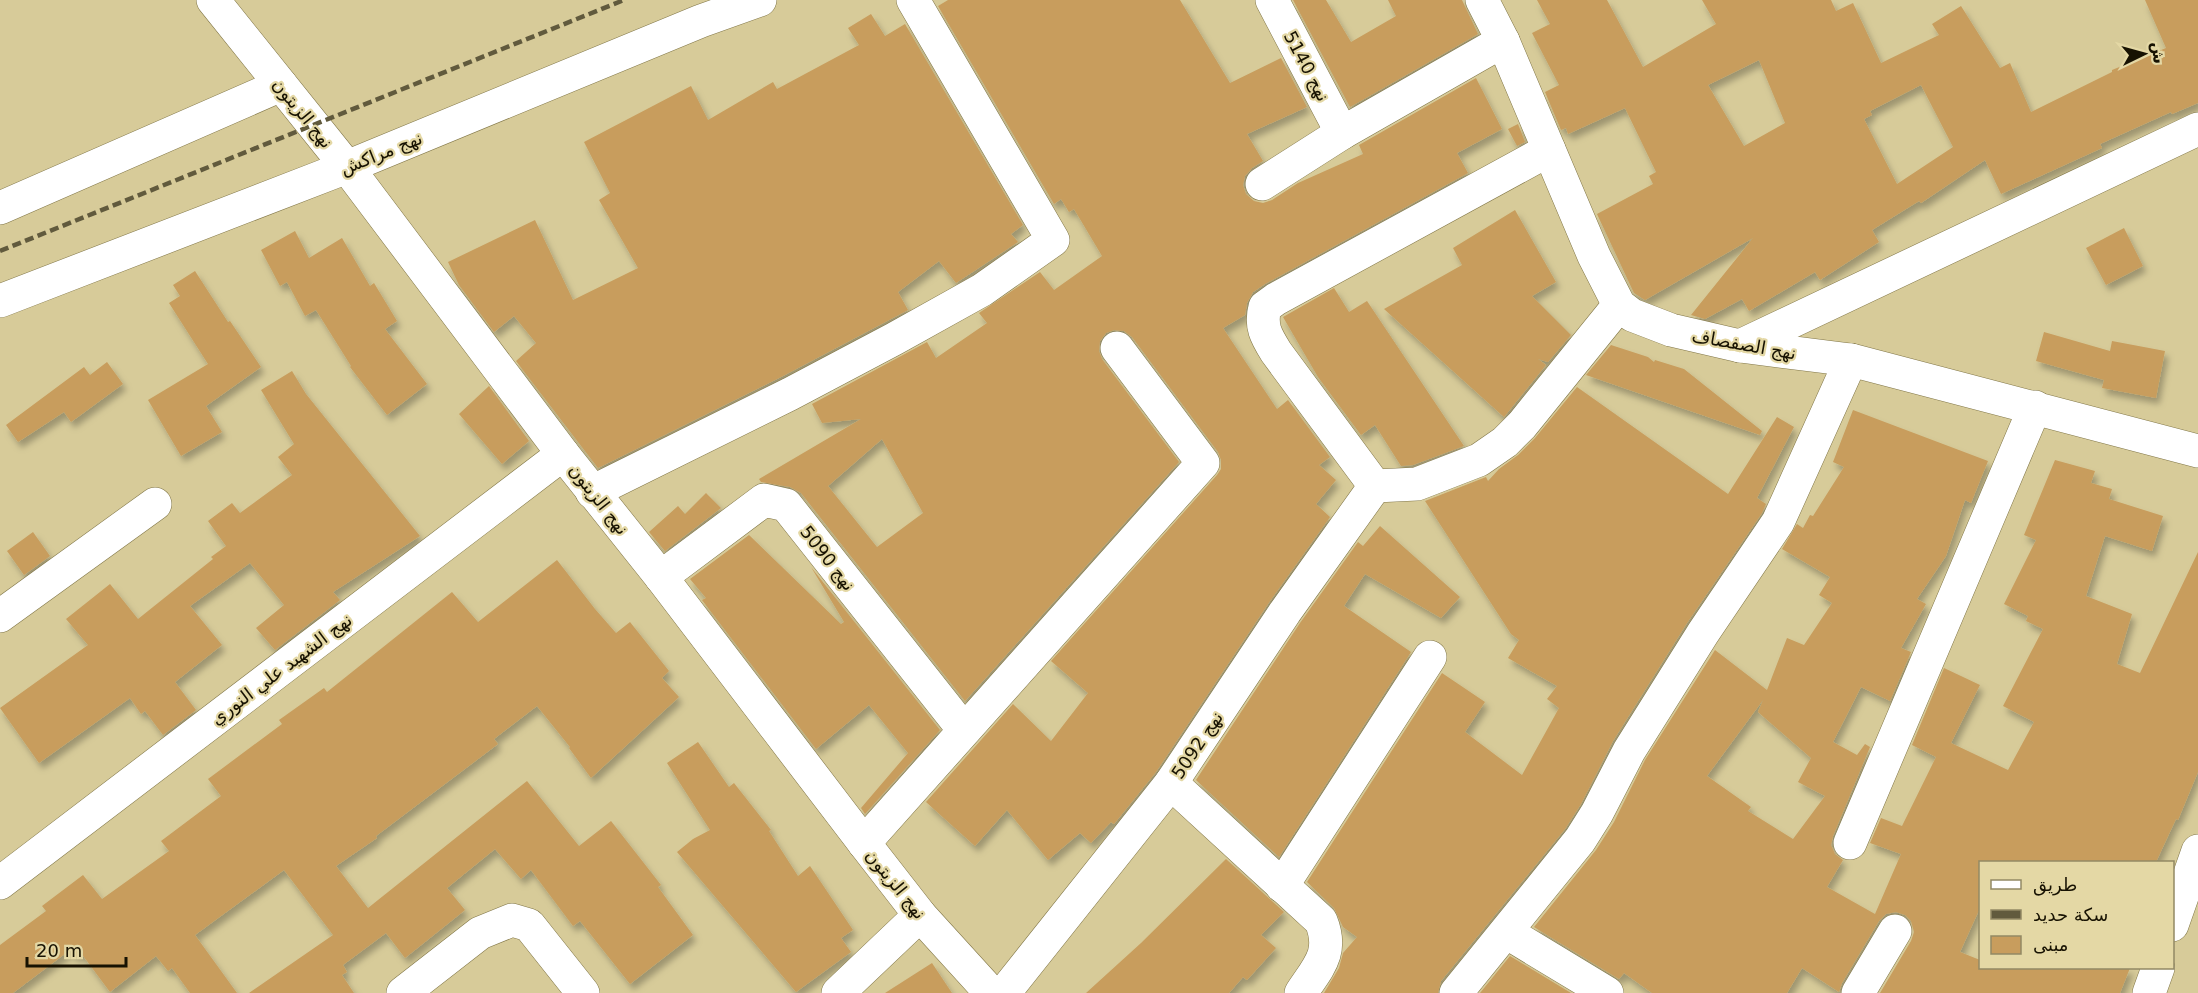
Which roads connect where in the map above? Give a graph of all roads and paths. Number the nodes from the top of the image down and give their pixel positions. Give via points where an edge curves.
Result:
1 (213, 0) edge
2 (760, 0) edge
3 (913, 0) edge
4 (1272, 0) edge
5 (1482, 0) edge
6 (1503, 41) junction
7 (281, 85) junction
8 (2198, 129) edge
9 (1342, 132) junction
10 (1549, 150) junction
11 (347, 167) junction
12 (1262, 184) dead end
13 (0, 208) edge
14 (0, 301) edge
15 (1619, 305) junction
16 (1740, 346) junction
17 (1117, 348) dead end
18 (1851, 360) junction
19 (2035, 407) junction
20 (2198, 451) edge
21 (563, 454) junction
22 (1375, 486) junction
23 (592, 492) junction
24 (155, 504) dead end
25 (660, 577) junction
26 (0, 616) edge
27 (1430, 657) dead end
28 (964, 730) junction
29 (1171, 783) junction
30 (864, 843) junction
31 (1850, 843) dead end
32 (2198, 851) edge
33 (3, 871) edge
34 (1282, 886) junction
35 (920, 915) junction
36 (2174, 919) edge
37 (1895, 931) dead end
38 (1506, 932) junction
39 (2158, 969) edge
40 (403, 993) edge
41 (583, 993) edge
42 (838, 993) edge
43 (991, 993) edge
44 (1004, 993) edge
45 (1301, 993) edge
46 (1456, 993) edge
47 (1607, 993) edge
48 (1858, 993) edge
49 (2149, 993) edge

1 - 7 street, نهج الزيتون
2 - 11 street, نهج مراكش
3 - 23 street via 1053,240 982,290 894,339
4 - 9 street, نهج 5140
5 - 6 street
6 - 9 street
6 - 10 street
7 - 11 street, نهج الزيتون
7 - 13 street
8 - 16 street
9 - 12 street
10 - 15 street
10 - 22 street via 1265,307 1265,334 1276,352
11 - 14 street, نهج مراكش
11 - 21 street, نهج الزيتون
15 - 16 street, نهج الصفصاف via 1651,324
15 - 22 street via 1505,442 1479,460 1417,484
16 - 18 street, نهج الصفصاف
17 - 28 street via 1203,464
18 - 19 street, نهج الصفصاف
18 - 38 street via 1778,522 1629,751 1580,840
19 - 20 street, نهج الصفصاف
19 - 31 street
21 - 23 street, نهج الزيتون
21 - 33 street, نهج الشهيد علي النوري
22 - 29 street, نهج 5092
23 - 25 street, نهج الزيتون
24 - 26 street
25 - 28 street, نهج 5090 via 764,500 786,505
25 - 30 street, نهج الزيتون
27 - 34 street
28 - 30 street
29 - 34 street
29 - 44 street, نهج 5092
30 - 35 street, نهج الزيتون
32 - 36 street
34 - 45 street via 1321,921 1326,933 1322,960
35 - 42 street
35 - 43 street, نهج الزيتون
37 - 48 street
38 - 46 street
38 - 47 street
39 - 49 street
40 - 41 street via 480,933 512,920 529,925

